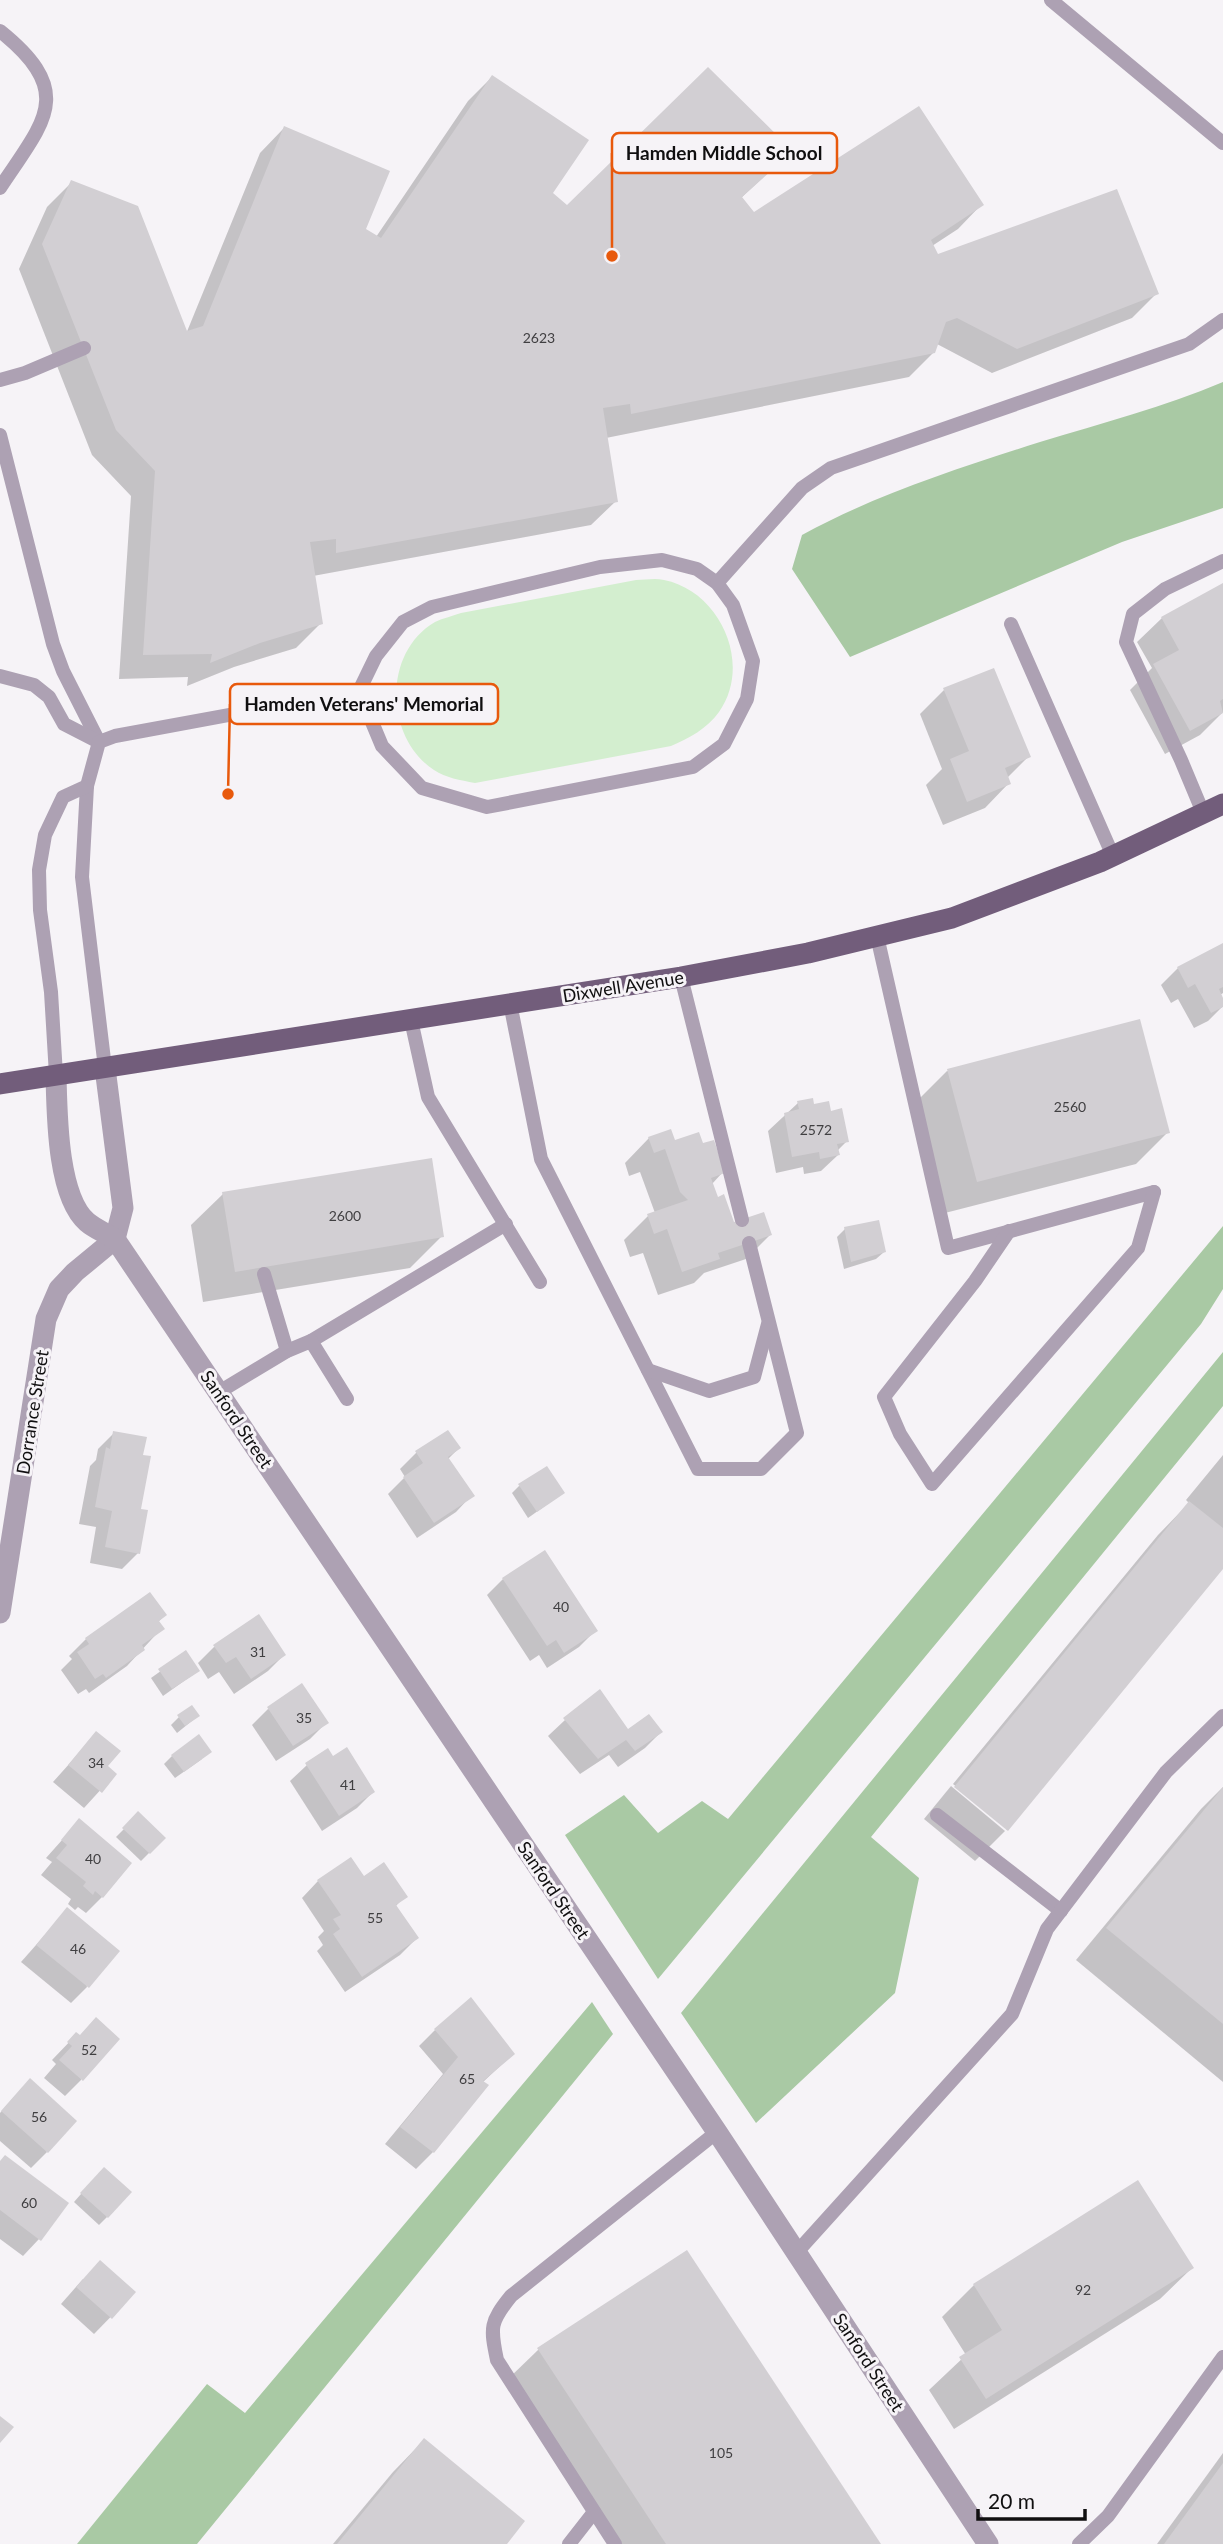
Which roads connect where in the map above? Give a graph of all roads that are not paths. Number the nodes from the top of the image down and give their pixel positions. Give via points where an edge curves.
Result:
1 (1051, 0) edge
2 (0, 31) edge
3 (1223, 143) edge
4 (0, 188) edge
5 (1223, 320) edge
6 (84, 348) dead end
7 (0, 380) edge
8 (0, 435) edge
9 (1223, 561) edge
10 (717, 583) junction
11 (1011, 624) dead end
12 (0, 676) edge
13 (359, 691) junction
14 (99, 742) junction
15 (87, 786) junction
16 (1223, 804) edge
17 (1204, 815) junction
18 (1114, 856) junction
19 (877, 936) junction
20 (681, 977) junction
21 (510, 1003) junction
22 (411, 1020) junction
23 (105, 1068) junction
24 (55, 1075) junction
25 (0, 1084) edge
26 (742, 1220) dead end
27 (506, 1224) junction
28 (1009, 1231) junction
29 (115, 1239) junction
30 (749, 1243) dead end
31 (264, 1274) dead end
32 (540, 1282) dead end
33 (768, 1322) junction
34 (311, 1341) junction
35 (287, 1351) junction
36 (648, 1370) junction
37 (219, 1392) junction
38 (347, 1399) dead end
39 (0, 1613) edge
40 (1223, 1716) edge
41 (937, 1815) dead end
42 (1061, 1911) junction
43 (717, 2132) junction
44 (797, 2252) junction
45 (1223, 2357) edge
46 (594, 2512) junction
47 (569, 2544) edge
48 (615, 2544) edge
49 (988, 2544) edge
50 (1079, 2544) edge

1 - 3 lane
2 - 4 lane via 33,62 48,104 40,128
5 - 10 lane via 1189,344 831,468 802,488
6 - 7 lane
8 - 14 lane via 53,644
9 - 17 lane via 1165,589 1133,614 1126,642
10 - 13 lane via 697,569 662,561 600,567 432,607 403,622 376,656
10 - 13 lane via 733,604 753,661 747,699 724,744 693,767 487,807 422,788 382,746
11 - 18 lane
12 - 14 lane via 34,685 49,697 64,724
13 - 14 lane
14 - 15 lane
15 - 23 lane via 82,877
15 - 24 lane via 63,797 45,835 39,870
16 - 17 main road, Dixwell Avenue
17 - 18 main road, Dixwell Avenue
18 - 19 main road, Dixwell Avenue via 952,918
19 - 20 main road, Dixwell Avenue
19 - 28 lane via 948,1248
20 - 21 main road, Dixwell Avenue
20 - 26 lane
21 - 22 main road, Dixwell Avenue
21 - 36 lane via 541,1159
22 - 23 main road, Dixwell Avenue
22 - 27 lane via 428,1097
23 - 24 main road, Dixwell Avenue
23 - 29 street via 123,1208
24 - 25 main road, Dixwell Avenue
24 - 29 street, Sanford Street via 59,1142 74,1203 86,1221
27 - 32 lane
27 - 34 lane
28 - 28 lane via 884,1397 900,1434 932,1484 1138,1248 1154,1192
29 - 37 street, Sanford Street
29 - 39 street, Dorrance Street via 59,1289 46,1320
30 - 33 lane
31 - 35 lane
33 - 36 lane via 754,1377 709,1391
33 - 36 lane via 797,1433 761,1469 698,1469
34 - 35 lane
34 - 38 lane
35 - 37 lane
37 - 43 street, Sanford Street
40 - 42 lane via 1166,1772
41 - 42 lane
42 - 44 lane via 1047,1929 1012,2014
43 - 44 street, Sanford Street
43 - 46 lane via 511,2296 494,2318 492,2340 497,2360
44 - 49 street, Sanford Street
45 - 50 lane via 1108,2516
46 - 47 lane
46 - 48 lane

